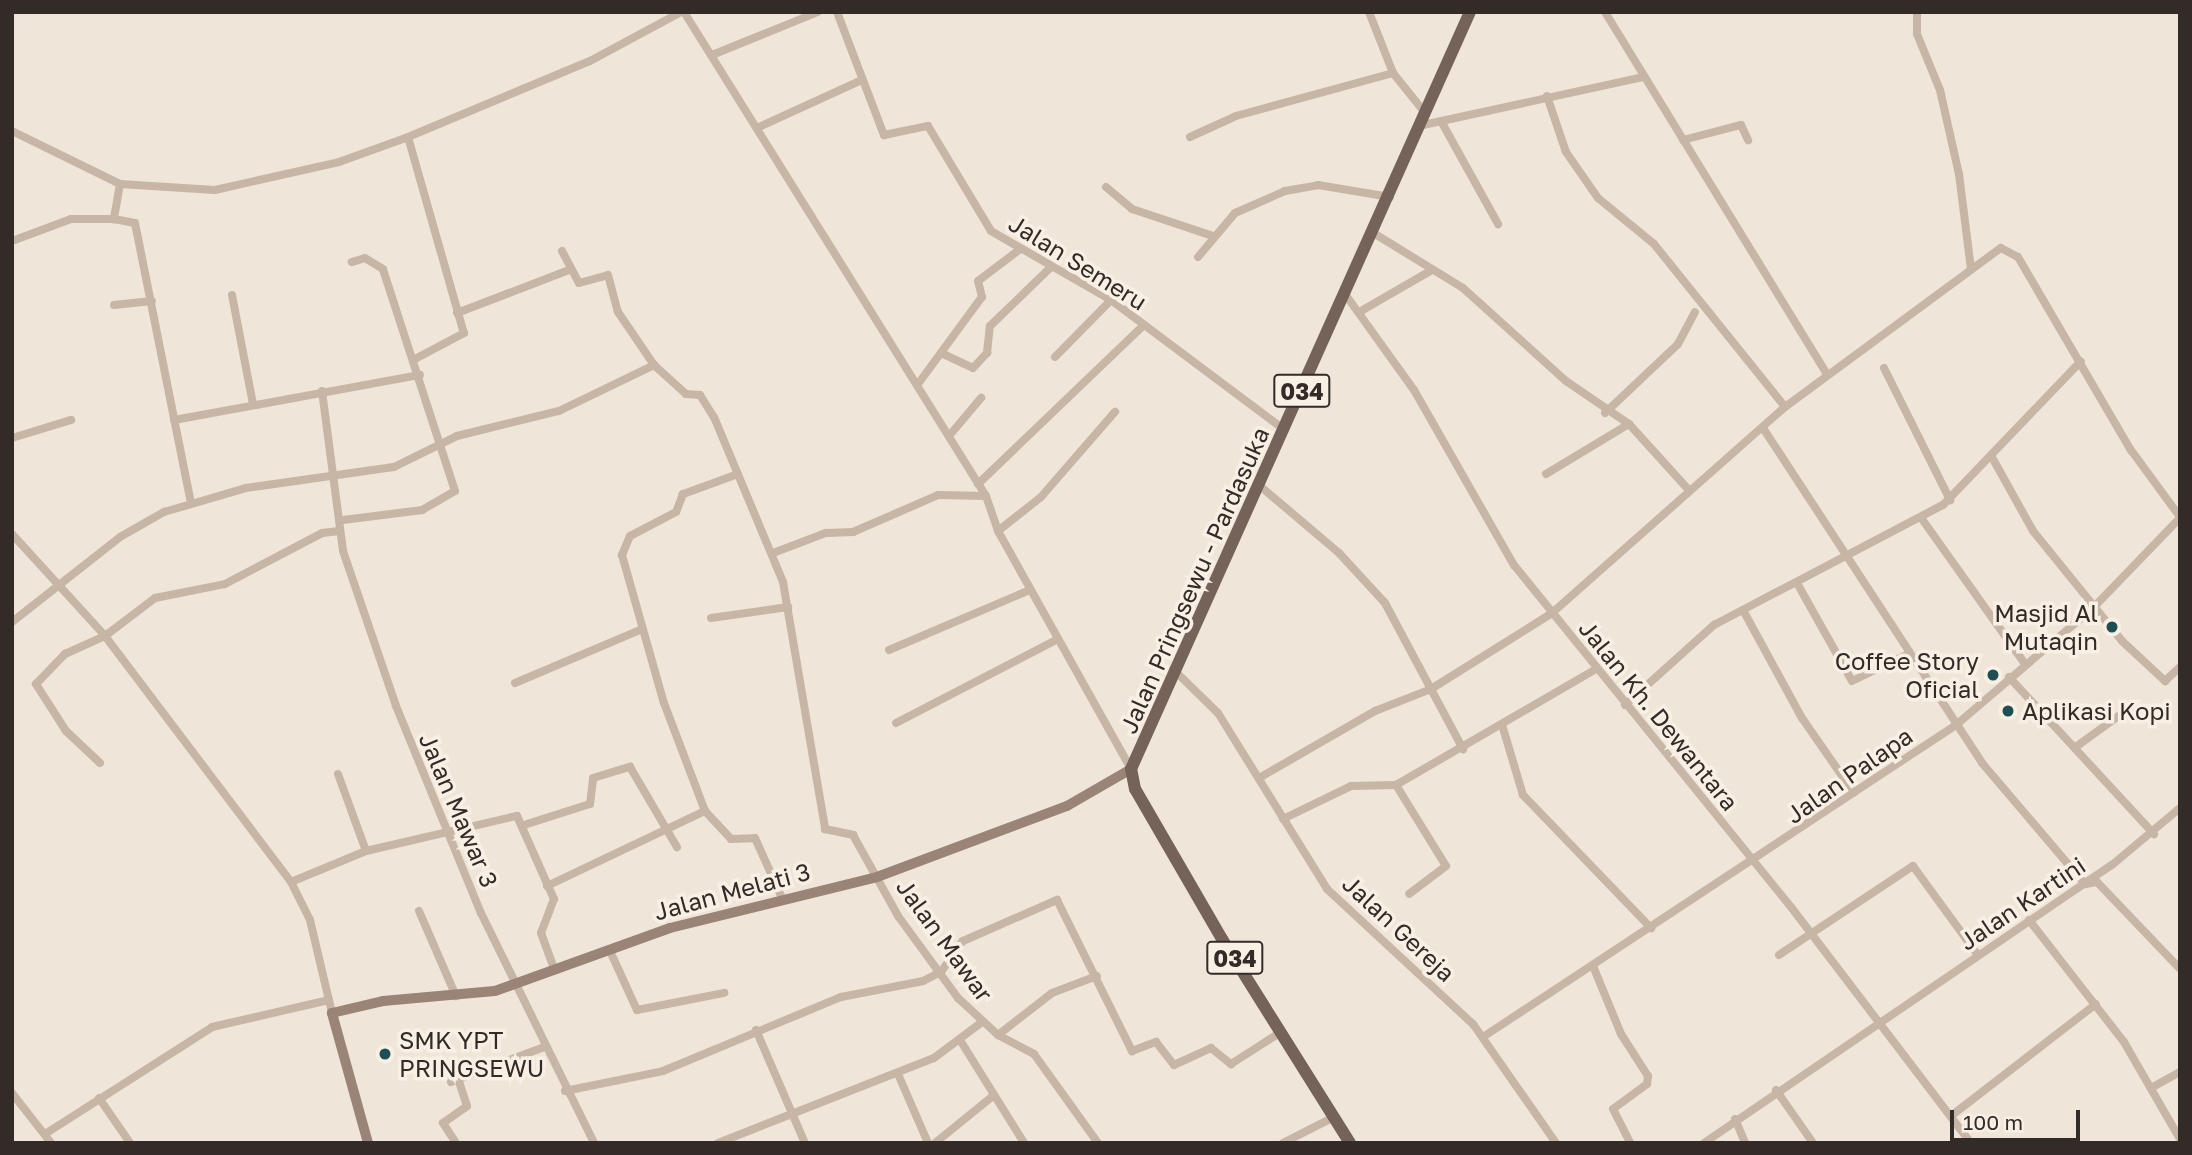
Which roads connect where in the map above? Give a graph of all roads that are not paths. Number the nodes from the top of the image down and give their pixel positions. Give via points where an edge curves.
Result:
1 (682, 12) edge
2 (818, 12) edge
3 (837, 12) edge
4 (1369, 12) edge
5 (1470, 12) edge
6 (1605, 12) edge
7 (1917, 12) edge
8 (712, 55) junction
9 (1393, 73) junction
10 (1644, 77) junction
11 (862, 80) junction
12 (1547, 96) junction
13 (1424, 119) junction
14 (1441, 121) junction
15 (757, 128) junction
16 (12, 131) edge
17 (1190, 136) dead end
18 (408, 137) junction
19 (1683, 140) junction
20 (1748, 140) dead end
21 (120, 184) junction
22 (1106, 187) dead end
23 (1390, 197) junction
24 (114, 219) junction
25 (1498, 224) dead end
26 (1375, 234) junction
27 (1213, 236) junction
28 (12, 241) edge
29 (1019, 250) junction
30 (562, 251) dead end
31 (1198, 257) dead end
32 (352, 262) dead end
33 (1051, 267) junction
34 (1971, 268) junction
35 (569, 270) junction
36 (1432, 270) junction
37 (1345, 294) junction
38 (232, 295) dead end
39 (1111, 300) junction
40 (152, 301) junction
41 (114, 305) dead end
42 (1361, 311) junction
43 (1695, 312) dead end
44 (457, 313) junction
45 (1144, 326) junction
46 (941, 353) junction
47 (1055, 357) dead end
48 (415, 359) junction
49 (2081, 362) junction
50 (654, 365) junction
51 (1884, 368) dead end
52 (1827, 374) junction
53 (420, 375) junction
54 (918, 384) junction
55 (322, 391) junction
56 (981, 398) dead end
57 (253, 404) junction
58 (1785, 407) junction
59 (1115, 412) dead end
60 (1605, 413) junction
61 (71, 420) dead end
62 (174, 420) junction
63 (1629, 424) junction
64 (1763, 428) junction
65 (1285, 430) junction
66 (949, 436) junction
67 (12, 438) edge
68 (441, 444) junction
69 (1993, 459) junction
70 (738, 474) junction
71 (1546, 474) dead end
72 (337, 477) junction
73 (978, 484) junction
74 (1260, 486) junction
75 (1688, 489) junction
76 (986, 496) junction
77 (1950, 500) junction
78 (191, 502) junction
79 (2180, 518) edge
80 (1923, 519) junction
81 (343, 520) junction
82 (339, 531) junction
83 (998, 531) junction
84 (12, 534) edge
85 (773, 553) junction
86 (1847, 558) junction
87 (1797, 583) junction
88 (59, 585) junction
89 (1030, 590) junction
90 (788, 607) junction
91 (2094, 607) junction
92 (1743, 610) junction
93 (1552, 613) junction
94 (711, 618) dead end
95 (12, 622) edge
96 (642, 629) junction
97 (105, 636) junction
98 (1058, 639) junction
99 (889, 650) dead end
100 (1906, 655) junction
101 (2025, 664) junction
102 (2180, 667) edge
103 (1173, 669) junction
104 (1596, 670) junction
105 (2010, 677) junction
106 (515, 683) dead end
107 (1431, 689) junction
108 (1625, 705) junction
109 (2131, 707) dead end
110 (896, 723) dead end
111 (1956, 725) junction
112 (1503, 728) junction
113 (2077, 746) junction
114 (1463, 749) junction
115 (100, 763) dead end
116 (1131, 769) junction
117 (338, 774) dead end
118 (1259, 778) junction
119 (1396, 785) junction
120 (1854, 793) junction
121 (2180, 808) edge
122 (705, 811) junction
123 (1283, 819) junction
124 (524, 825) junction
125 (668, 826) junction
126 (2154, 834) junction
127 (448, 835) junction
128 (677, 847) dead end
129 (366, 851) junction
130 (1755, 863) junction
131 (877, 877) junction
132 (291, 882) junction
133 (2085, 884) junction
134 (547, 886) junction
135 (1409, 894) dead end
136 (782, 898) junction
137 (419, 911) dead end
138 (2029, 920) junction
139 (1651, 928) junction
140 (1810, 931) junction
141 (610, 951) junction
142 (1779, 955) dead end
143 (1979, 956) junction
144 (1593, 966) junction
145 (2180, 969) edge
146 (555, 971) junction
147 (941, 972) junction
148 (1097, 976) junction
149 (515, 983) junction
150 (724, 993) dead end
151 (456, 996) junction
152 (329, 1000) junction
153 (2096, 1004) junction
154 (332, 1013) junction
155 (1878, 1019) junction
156 (982, 1022) junction
157 (756, 1030) junction
158 (1281, 1032) junction
159 (998, 1035) junction
160 (1483, 1037) junction
161 (960, 1040) junction
162 (544, 1047) junction
163 (2180, 1072) edge
164 (898, 1074) junction
165 (2151, 1088) junction
166 (1776, 1090) junction
167 (565, 1091) junction
168 (12, 1093) edge
169 (994, 1095) junction
170 (99, 1098) junction
171 (788, 1115) junction
172 (1951, 1116) junction
173 (1335, 1117) junction
174 (1735, 1119) junction
175 (2176, 1124) edge
176 (45, 1134) junction
177 (2180, 1139) edge
178 (51, 1143) edge
179 (130, 1143) edge
180 (368, 1143) edge
181 (456, 1143) edge
182 (594, 1143) edge
183 (718, 1143) edge
184 (805, 1143) edge
185 (928, 1143) edge
186 (935, 1143) edge
187 (1024, 1143) edge
188 (1098, 1143) edge
189 (1283, 1143) edge
190 (1350, 1143) edge
191 (1556, 1143) edge
192 (1630, 1143) edge
193 (1704, 1143) edge
194 (1745, 1143) edge
195 (1813, 1143) edge
196 (1971, 1143) edge

1 - 8 street
1 - 18 street via 590,61
2 - 8 street
3 - 11 street, Jalan Semeru
4 - 9 street
5 - 13 main road, Jalan Pringsewu - Pardasuka / 034
6 - 10 street
7 - 34 street via 1917,34 1940,90 1959,174
8 - 15 street
9 - 13 street
9 - 17 street via 1236,116
10 - 12 street
10 - 19 street
11 - 15 street
11 - 29 street, Jalan Semeru via 884,135 928,126 974,212
12 - 14 street
12 - 58 street via 1566,152 1598,198 1654,244
13 - 14 street
13 - 23 main road, Jalan Pringsewu - Pardasuka / 034
14 - 25 street
15 - 54 street via 811,225
16 - 21 street
18 - 21 street via 339,162 215,190
18 - 44 street
19 - 20 street via 1741,125
19 - 52 street
21 - 24 street
22 - 27 street via 1132,209
23 - 26 main road, Jalan Pringsewu - Pardasuka / 034
23 - 27 street via 1318,185 1285,191 1235,213
24 - 28 street via 71,219
24 - 40 street via 135,223 140,271
26 - 36 street
26 - 37 main road, Jalan Pringsewu - Pardasuka / 034
27 - 31 street
29 - 33 street, Jalan Semeru
29 - 46 street via 978,281 982,297
30 - 35 street
32 - 48 street via 365,258 383,269
33 - 39 street, Jalan Semeru
33 - 46 street via 990,326 987,353 973,368
34 - 49 street via 2008,248
34 - 52 street
35 - 44 street
35 - 50 street via 579,283 608,275 618,312
36 - 42 street
36 - 60 street via 1463,288
37 - 42 street, Jalan Kh. Dewantara
37 - 65 main road, Jalan Pringsewu - Pardasuka / 034
38 - 57 street
39 - 45 street, Jalan Semeru
39 - 47 street
40 - 41 street
40 - 62 street
42 - 93 street, Jalan Kh. Dewantara via 1464,470 1504,550
43 - 60 street via 1678,344
44 - 48 street via 462,338
45 - 65 street, Jalan Semeru
45 - 73 street
46 - 54 street
48 - 53 street
49 - 69 street
49 - 79 street via 2131,450
50 - 68 street via 559,411
50 - 70 street via 686,394 706,401
51 - 77 street
52 - 58 street
53 - 55 street
53 - 68 street
54 - 66 street
55 - 57 street
55 - 72 street
56 - 66 street
57 - 62 street
58 - 64 street
59 - 83 street via 1041,497
60 - 63 street
61 - 67 street
62 - 78 street
63 - 71 street
63 - 75 street
64 - 75 street
64 - 86 street
65 - 74 main road, Jalan Pringsewu - Pardasuka / 034
66 - 73 street
68 - 72 street via 394,467
68 - 81 street via 455,491 451,498 422,510
69 - 77 street
69 - 91 street via 2017,509
70 - 85 street
70 - 96 street via 687,491 676,512 634,532 623,546
72 - 78 street
72 - 81 street
73 - 76 street
74 - 103 main road, Jalan Pringsewu - Pardasuka / 034
74 - 107 street via 1339,553 1385,603
75 - 93 street
76 - 83 street
76 - 85 street via 938,495 853,533 825,533
77 - 80 street
78 - 88 street via 144,522
79 - 91 street, Jalan Palapa
80 - 86 street
80 - 101 street
81 - 82 street
82 - 97 street via 322,533 225,584 155,598
82 - 127 street, Jalan Mawar 3 via 396,706
83 - 89 street
84 - 88 street
85 - 90 street
86 - 87 street
86 - 100 street
87 - 92 street
87 - 100 street via 1852,681
88 - 95 street
88 - 97 street
89 - 98 street
89 - 99 street
90 - 94 street
90 - 131 street, Jalan Mawar via 797,691 825,829 853,835
91 - 101 street, Jalan Palapa
91 - 102 street via 2165,681
92 - 108 street via 1701,634
92 - 120 street via 1802,718
93 - 104 street, Jalan Kh. Dewantara
93 - 107 street
96 - 106 street
96 - 122 street
97 - 115 street via 65,654 36,684 66,731
97 - 132 street
98 - 110 street
98 - 116 street
100 - 111 street
101 - 105 street, Jalan Palapa
103 - 116 main road, Jalan Pringsewu - Pardasuka / 034
103 - 118 street, Jalan Gereja via 1218,713
104 - 108 street, Jalan Kh. Dewantara
104 - 112 street
105 - 111 street, Jalan Palapa
105 - 113 street
107 - 114 street
107 - 118 street via 1375,711
108 - 130 street, Jalan Kh. Dewantara
109 - 113 street
111 - 120 street, Jalan Palapa
111 - 133 street
112 - 114 street
112 - 139 street via 1523,795
113 - 126 street
114 - 119 street
116 - 131 street, Jalan Melati 3 via 1067,806
116 - 158 main road, Jalan Pringsewu - Pardasuka / 034 via 1135,789
117 - 129 street
118 - 123 street, Jalan Gereja
119 - 123 street via 1351,786
119 - 135 street via 1446,866
120 - 130 street, Jalan Palapa
121 - 126 street, Jalan Kartini
122 - 125 street
122 - 136 street via 731,839 755,838
123 - 160 street, Jalan Gereja via 1327,889 1433,982
124 - 125 street via 590,804 593,778 630,766
124 - 127 street via 517,816
124 - 134 street
125 - 128 street
125 - 134 street via 604,856 604,864
126 - 133 street, Jalan Kartini
127 - 129 street
127 - 149 street, Jalan Mawar 3
129 - 132 street
130 - 139 street, Jalan Palapa
130 - 140 street, Jalan Kh. Dewantara
131 - 136 street, Jalan Melati 3
131 - 147 street, Jalan Mawar
132 - 152 street via 310,920
133 - 138 street, Jalan Kartini
133 - 145 street via 2097,882
134 - 146 street via 556,908 545,921 541,943
136 - 141 street, Jalan Melati 3
137 - 151 street
138 - 143 street, Jalan Kartini
138 - 153 street
139 - 144 street, Jalan Palapa
140 - 142 street
140 - 143 street via 1913,866
140 - 155 street, Jalan Kh. Dewantara
141 - 146 street, Jalan Melati 3
141 - 150 street via 637,1010
143 - 155 street, Jalan Kartini
144 - 160 street, Jalan Palapa
144 - 192 street via 1621,1034 1648,1076 1647,1084 1613,1109
146 - 149 street, Jalan Melati 3
147 - 148 street via 964,941 1057,900
147 - 156 street, Jalan Mawar
147 - 157 street via 841,997
148 - 158 street via 1129,1048 1156,1042 1174,1065 1211,1048 1231,1064
148 - 159 street via 1052,993
149 - 151 street, Jalan Melati 3
149 - 162 street, Jalan Mawar 3
151 - 154 street, Jalan Melati 3 via 383,1000
152 - 154 street
152 - 170 street via 212,1027
153 - 165 street
153 - 172 street
154 - 180 street
155 - 166 street, Jalan Kartini
155 - 172 street, Jalan Kh. Dewantara
156 - 159 street, Jalan Mawar
156 - 161 street
157 - 167 street via 663,1071
157 - 171 street
158 - 173 main road, Jalan Pringsewu - Pardasuka / 034
159 - 188 street, Jalan Mawar via 1034,1054
160 - 191 street, Jalan Gereja
161 - 164 street
161 - 169 street
162 - 167 street, Jalan Mawar 3
162 - 181 street via 455,1082 467,1106 443,1123
163 - 165 street
164 - 171 street
164 - 185 street
165 - 175 street
166 - 174 street, Jalan Kartini
166 - 195 street
167 - 182 street, Jalan Mawar 3
168 - 176 street
169 - 186 street
169 - 187 street
170 - 176 street
170 - 179 street
171 - 183 street
171 - 184 street
172 - 196 street, Jalan Kh. Dewantara
173 - 189 street
173 - 190 main road, Jalan Pringsewu - Pardasuka / 034
174 - 193 street, Jalan Kartini
174 - 194 street
175 - 177 street
176 - 178 street

